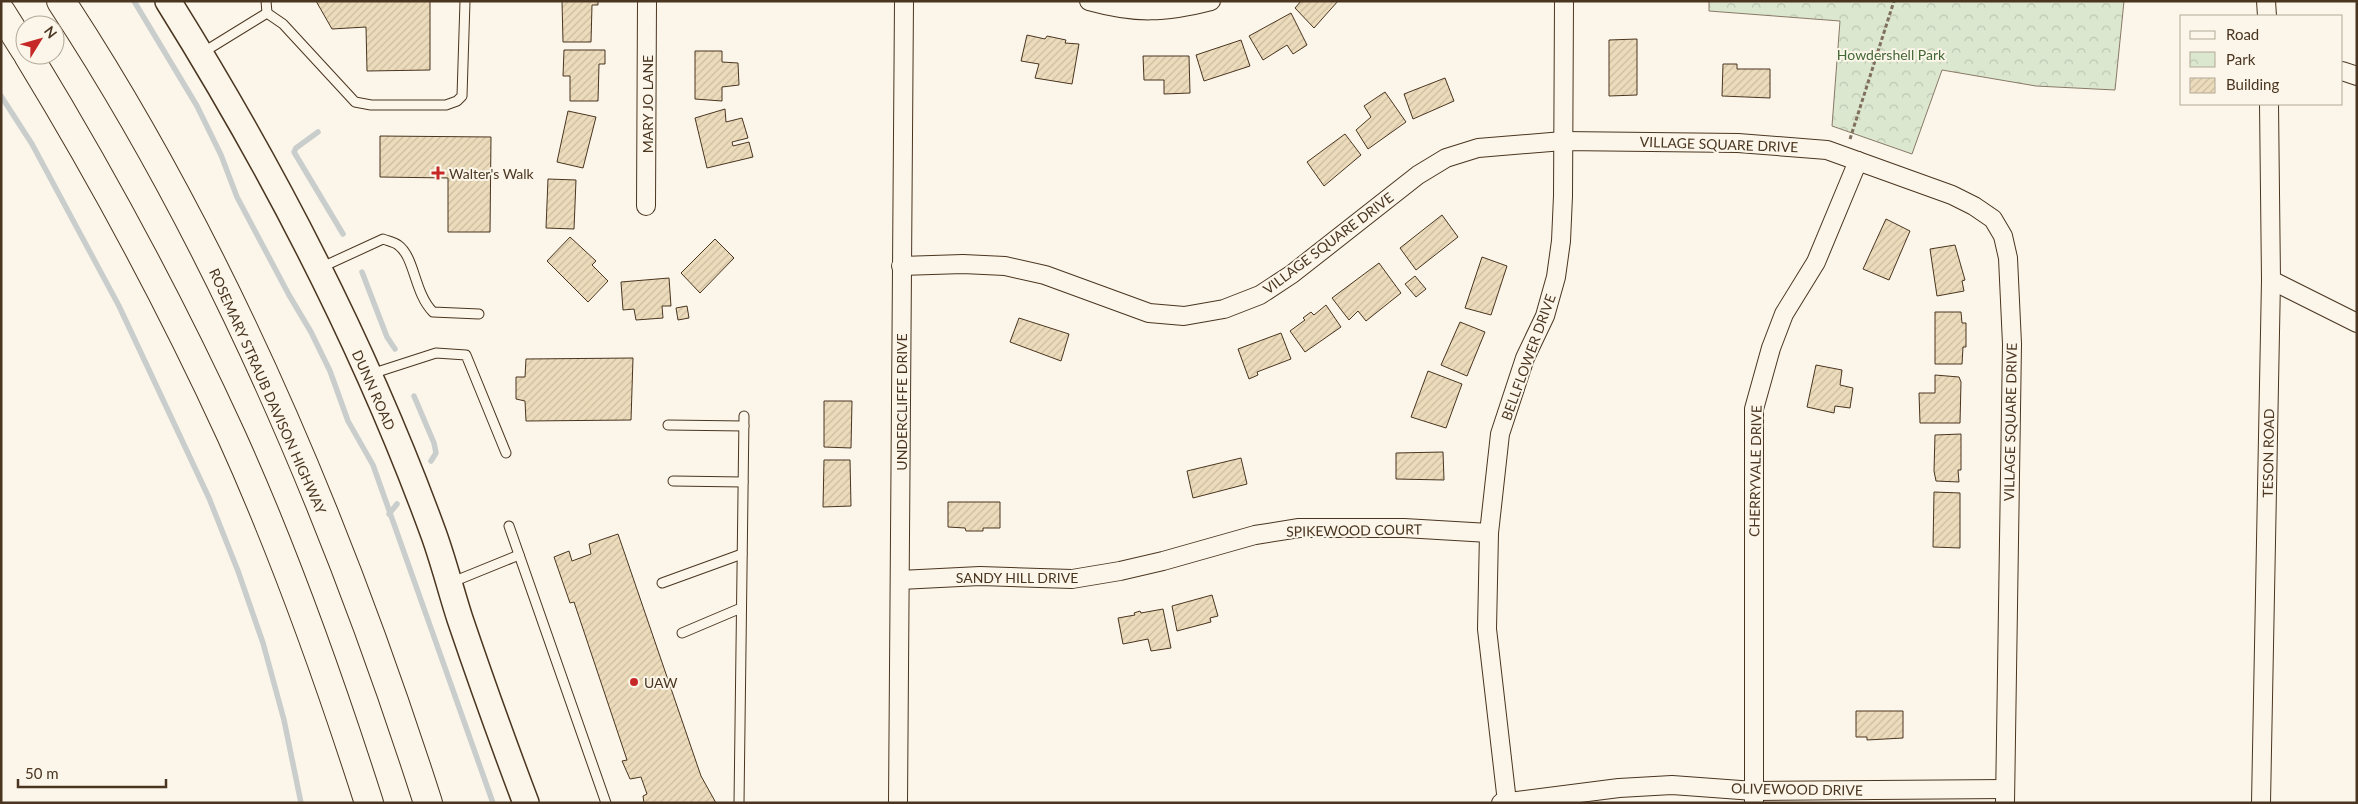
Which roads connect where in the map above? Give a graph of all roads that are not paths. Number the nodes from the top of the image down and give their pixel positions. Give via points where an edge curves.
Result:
1 (61, 1) edge
2 (168, 1) edge
3 (266, 1) edge
4 (465, 1) edge
5 (647, 1) edge
6 (904, 1) edge
7 (1089, 1) edge
8 (1211, 1) edge
9 (1564, 1) edge
10 (2266, 1) edge
11 (1, 12) edge
12 (267, 14) junction
13 (2267, 15) edge
14 (15, 34) edge
15 (200, 54) junction
16 (34, 65) edge
17 (2343, 71) edge
18 (2357, 76) edge
19 (2269, 105) edge
20 (1563, 141) junction
21 (1851, 159) junction
22 (646, 206) dead end
23 (901, 266) junction
24 (318, 270) junction
25 (2271, 280) junction
26 (479, 314) dead end
27 (2357, 323) edge
28 (368, 375) junction
29 (744, 416) dead end
30 (668, 425) dead end
31 (744, 426) junction
32 (506, 453) dead end
33 (673, 480) dead end
34 (743, 482) junction
35 (509, 526) dead end
36 (1489, 533) junction
37 (742, 554) junction
38 (519, 555) junction
39 (1163, 561) joint
40 (900, 580) junction
41 (449, 583) junction
42 (662, 583) dead end
43 (742, 608) junction
44 (682, 633) dead end
45 (2005, 796) edge
46 (1754, 797) edge
47 (1504, 802) edge
48 (369, 803) edge
49 (428, 803) edge
50 (526, 803) edge
51 (606, 803) edge
52 (739, 803) edge
53 (898, 803) edge
54 (2261, 803) edge

1 - 49 highway, ROSEMARY STRAUB DAVISON HIGHWAY via 175,195 271,389 354,588
2 - 15 street, DUNN ROAD
3 - 12 lane
4 - 12 lane via 462,96 446,105 356,102 283,24
5 - 22 street, MARY JO LANE
6 - 23 street, UNDERCLIFFE DRIVE
7 - 8 street via 1118,9 1154,12
9 - 20 street, BELLFLOWER DRIVE
10 - 13 street
11 - 14 highway
12 - 15 lane
15 - 24 street, DUNN ROAD via 267,171
16 - 48 highway via 135,239 232,437 312,636
17 - 18 street
19 - 25 street, TESON ROAD
20 - 21 street, VILLAGE SQUARE DRIVE via 1774,145 1827,150
20 - 23 street, VILLAGE SQUARE DRIVE via 1478,148 1446,158 1418,175 1260,296 1224,309 1184,316 1149,314 1045,276 1005,266
20 - 36 street, BELLFLOWER DRIVE via 1561,241 1556,277 1545,316 1525,358 1500,434
21 - 45 street, VILLAGE SQUARE DRIVE via 1974,206 1993,219 2003,236 2008,258 2012,344
21 - 46 street, CHERRYVALE DRIVE via 1816,262 1784,314 1754,409
23 - 40 street, UNDERCLIFFE DRIVE
24 - 26 lane via 383,239 399,246 410,261 424,303 433,312
24 - 28 street, DUNN ROAD
25 - 27 street
25 - 54 street, TESON ROAD
28 - 32 lane via 436,353 466,355
28 - 41 street, DUNN ROAD via 434,536
29 - 31 lane
30 - 31 lane
31 - 34 lane
33 - 34 lane
34 - 37 lane
35 - 38 lane
36 - 39 street, SPIKEWOOD COURT via 1404,528 1299,528 1255,535
36 - 47 street, BELLFLOWER DRIVE via 1487,629
37 - 42 lane
37 - 43 lane
38 - 41 lane
38 - 51 lane
39 - 40 street, SANDY HILL DRIVE via 1072,579 980,576
40 - 53 street, UNDERCLIFFE DRIVE
41 - 50 street, DUNN ROAD via 496,726
43 - 44 lane
43 - 52 lane
45 - 46 street, OLIVEWOOD DRIVE
46 - 47 street, OLIVEWOOD DRIVE via 1710,787 1654,786

